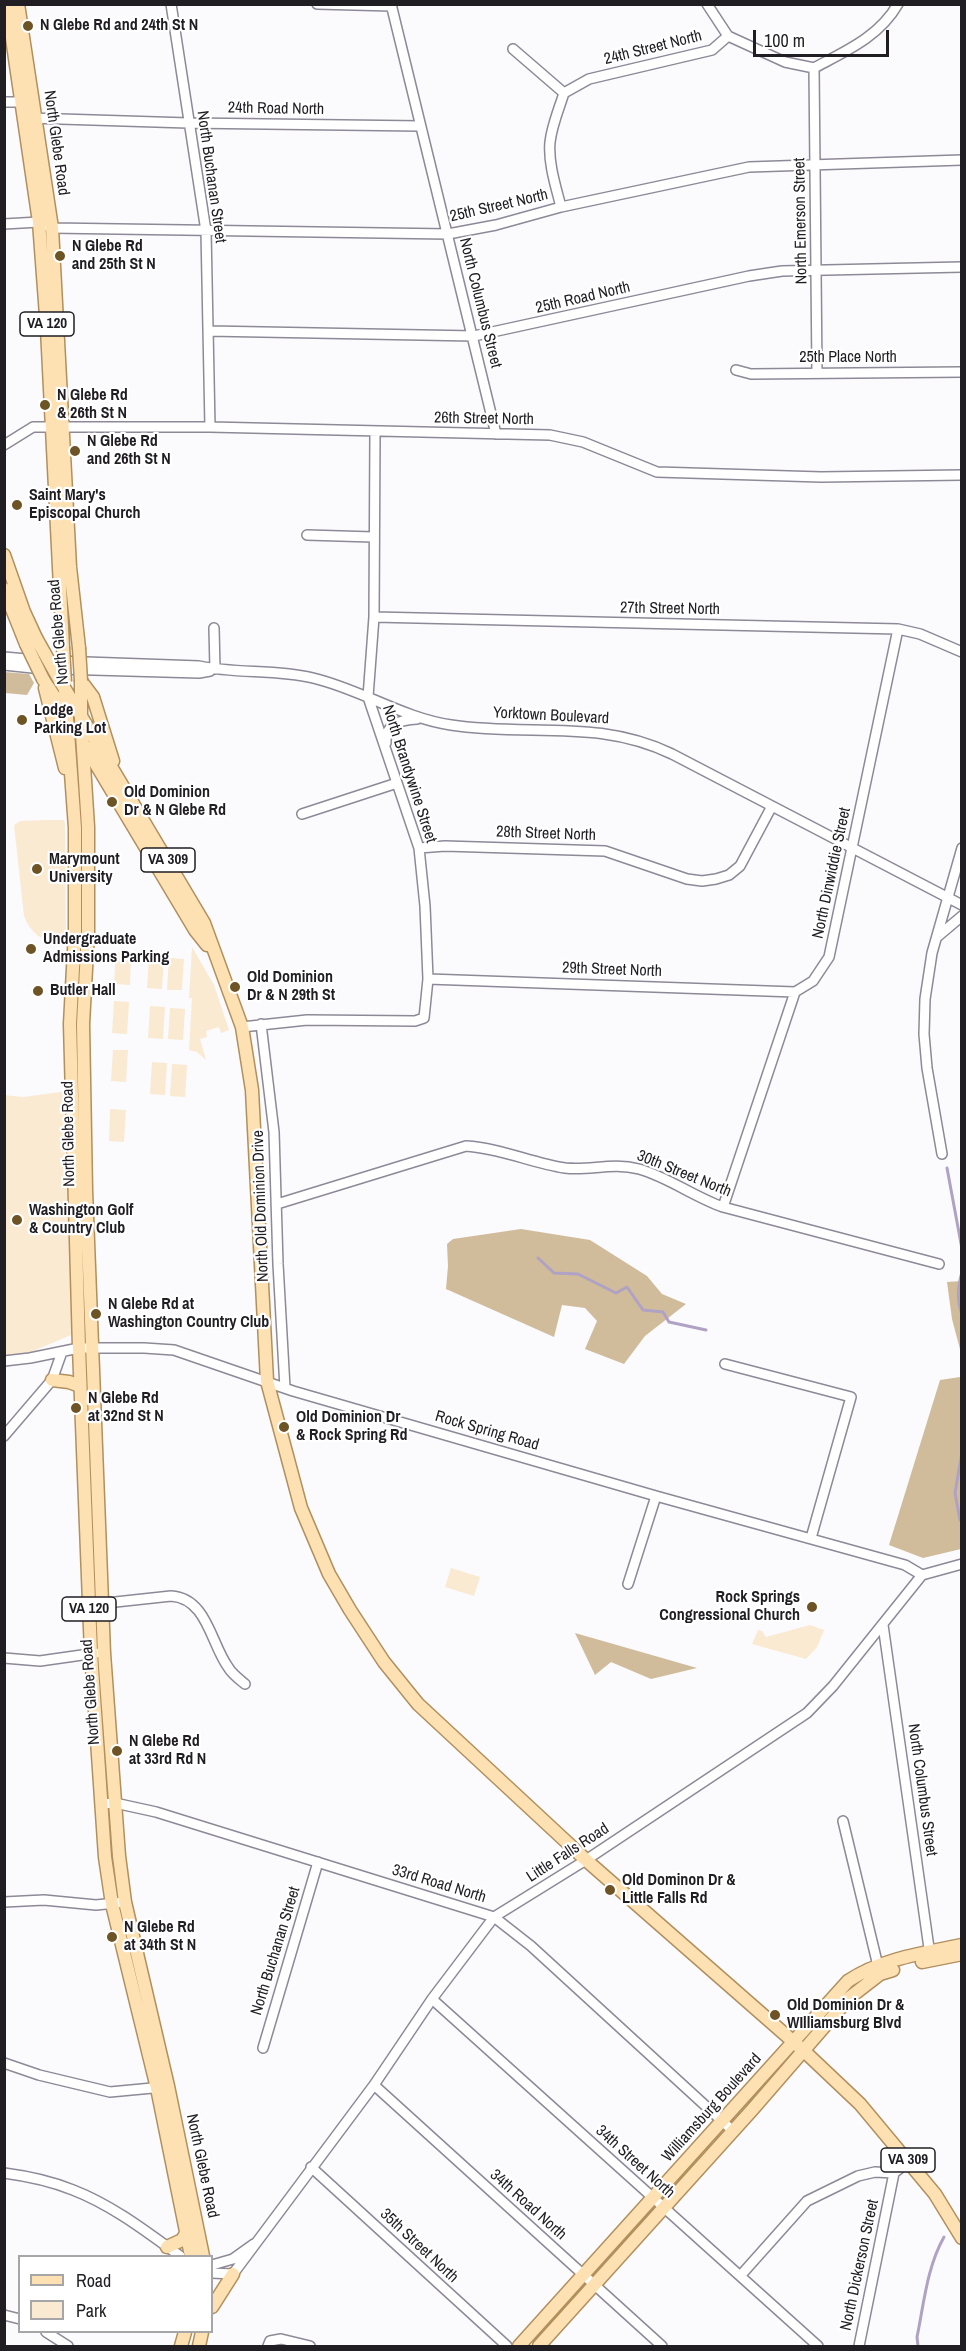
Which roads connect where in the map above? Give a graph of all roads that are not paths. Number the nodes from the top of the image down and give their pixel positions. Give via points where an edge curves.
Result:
1 (7, 4) edge
2 (18, 4) edge
3 (171, 4) edge
4 (317, 4) edge
5 (707, 4) edge
6 (898, 4) edge
7 (392, 5) edge
8 (728, 36) junction
9 (513, 49) dead end
10 (814, 68) junction
11 (564, 93) junction
12 (4, 102) edge
13 (21, 102) junction
14 (30, 118) junction
15 (188, 123) junction
16 (420, 126) junction
17 (962, 160) edge
18 (815, 164) junction
19 (561, 207) junction
20 (39, 222) junction
21 (4, 224) edge
22 (52, 228) junction
23 (206, 231) junction
24 (448, 234) junction
25 (962, 267) edge
26 (816, 270) junction
27 (209, 331) junction
28 (474, 336) junction
29 (736, 370) dead end
30 (962, 372) edge
31 (817, 373) junction
32 (57, 427) junction
33 (210, 427) junction
34 (375, 432) junction
35 (496, 434) junction
36 (4, 446) edge
37 (962, 475) edge
38 (307, 535) dead end
39 (373, 537) junction
40 (4, 555) edge
41 (4, 589) edge
42 (374, 617) junction
43 (214, 628) dead end
44 (898, 629) junction
45 (31, 641) junction
46 (962, 651) edge
47 (4, 657) edge
48 (4, 665) edge
49 (215, 669) junction
50 (43, 679) junction
51 (81, 681) junction
52 (63, 683) junction
53 (368, 697) junction
54 (65, 713) junction
55 (81, 718) junction
56 (422, 718) junction
57 (82, 741) junction
58 (386, 750) junction
59 (113, 771) junction
60 (397, 783) junction
61 (72, 788) junction
62 (772, 806) junction
63 (302, 814) dead end
64 (852, 847) junction
65 (419, 848) junction
66 (962, 848) edge
67 (948, 898) junction
68 (962, 905) edge
69 (962, 916) edge
70 (937, 937) junction
71 (213, 953) junction
72 (428, 979) junction
73 (795, 992) junction
74 (261, 1024) junction
75 (242, 1026) junction
76 (942, 1154) dead end
77 (277, 1204) junction
78 (723, 1207) junction
79 (939, 1264) dead end
80 (85, 1348) junction
81 (62, 1352) junction
82 (4, 1361) edge
83 (725, 1364) dead end
84 (52, 1380) junction
85 (267, 1381) junction
86 (80, 1386) junction
87 (285, 1388) junction
88 (4, 1436) edge
89 (656, 1496) junction
90 (811, 1538) junction
91 (962, 1564) edge
92 (922, 1575) junction
93 (628, 1584) dead end
94 (102, 1603) junction
95 (89, 1604) junction
96 (883, 1625) junction
97 (91, 1653) junction
98 (104, 1653) junction
99 (4, 1658) edge
100 (245, 1684) dead end
101 (115, 1803) junction
102 (102, 1804) junction
103 (843, 1821) dead end
104 (586, 1860) junction
105 (318, 1862) junction
106 (4, 1902) edge
107 (125, 1902) junction
108 (112, 1904) junction
109 (494, 1917) junction
110 (962, 1945) edge
111 (962, 1954) edge
112 (930, 1956) junction
113 (879, 1970) junction
114 (432, 1999) junction
115 (793, 2042) junction
116 (263, 2048) dead end
117 (804, 2051) junction
118 (4, 2063) edge
119 (374, 2085) junction
120 (162, 2087) junction
121 (723, 2121) junction
122 (733, 2131) junction
123 (909, 2161) junction
124 (311, 2167) junction
125 (4, 2173) edge
126 (894, 2173) junction
127 (653, 2198) junction
128 (664, 2208) junction
129 (187, 2232) junction
130 (962, 2238) edge
131 (258, 2242) junction
132 (167, 2247) junction
133 (179, 2255) edge
134 (191, 2255) edge
135 (203, 2255) edge
136 (213, 2265) edge
137 (213, 2273) edge
138 (233, 2274) junction
139 (741, 2275) junction
140 (583, 2276) junction
141 (594, 2285) junction
142 (213, 2305) edge
143 (49, 2333) edge
144 (68, 2346) edge
145 (268, 2346) edge
146 (310, 2346) edge
147 (507, 2346) edge
148 (519, 2346) edge
149 (539, 2346) edge
150 (662, 2346) edge
151 (818, 2346) edge
152 (859, 2346) edge

1 - 13 main road, North Glebe Road / VA 120
2 - 14 main road, North Glebe Road / VA 120
3 - 15 street, North Buchanan Street
4 - 7 street
5 - 8 street
6 - 10 street via 871,37
7 - 16 street, North Columbus Street
8 - 10 street via 785,62
8 - 11 street, 24th Street North via 712,50 589,79
9 - 11 street
10 - 18 street, North Emerson Street
11 - 19 street via 550,144
12 - 13 street
13 - 14 main road, North Glebe Road / VA 120
14 - 15 street, 24th Road North
14 - 20 main road, North Glebe Road / VA 120
14 - 22 main road, North Glebe Road / VA 120
15 - 16 street, 24th Road North
15 - 23 street, North Buchanan Street
16 - 24 street, North Columbus Street
17 - 18 street, 25th Street North
18 - 19 street, 25th Street North via 749,167
18 - 26 street, North Emerson Street
19 - 24 street, 25th Street North
20 - 21 street, 25th Street North
20 - 22 street, 25th Street North
20 - 32 main road, North Glebe Road / VA 120
22 - 23 street, 25th Street North
22 - 32 main road, North Glebe Road / VA 120
23 - 24 street, 25th Street North
23 - 27 street, North Buchanan Street
24 - 28 street, North Columbus Street
25 - 26 street, 25th Road North
26 - 28 street, 25th Road North via 748,276
26 - 31 street, North Emerson Street
27 - 28 street, 25th Road North
27 - 33 street, North Buchanan Street
28 - 35 street, North Columbus Street
29 - 31 street, 25th Place North via 751,374
30 - 31 street, 25th Place North
32 - 33 street, 26th Street North
32 - 36 street, 26th Street North via 33,427
32 - 51 main road, North Glebe Road / VA 120, bridge
32 - 52 main road, North Glebe Road / VA 120, bridge
33 - 34 street, 26th Street North
34 - 35 street, 26th Street North
34 - 39 street, North Brandywine Street
35 - 37 street, 26th Street North via 550,435 583,442 657,472 821,477
38 - 39 street
39 - 42 street, North Brandywine Street
40 - 45 main road, VA 309
41 - 45 main road, VA 309
42 - 44 street, 27th Street North
42 - 53 street, North Brandywine Street
43 - 49 street
44 - 46 street, 27th Street North
44 - 64 street, North Dinwiddie Street
45 - 50 main road, VA 309, bridge
45 - 52 main road, VA 309, bridge
47 - 49 street, Yorktown Boulevard
48 - 49 street, Yorktown Boulevard via 199,673
49 - 53 street, Yorktown Boulevard via 305,676
50 - 54 main road, VA 309
50 - 61 main road
51 - 55 main road, North Glebe Road / VA 120
51 - 59 main road via 93,697 113,758
52 - 54 main road, North Glebe Road / VA 120
52 - 55 main road, VA 309
53 - 56 street, Yorktown Boulevard
53 - 58 street, North Brandywine Street
54 - 57 main road, VA 309
54 - 61 main road, North Glebe Road / VA 120
55 - 57 main road, North Glebe Road / VA 120
55 - 59 main road, VA 309
56 - 58 street via 393,724 385,737
56 - 62 street, Yorktown Boulevard via 464,727 588,730 624,736 657,747
57 - 71 main road, VA 309 via 195,930
57 - 80 main road, North Glebe Road / VA 120 via 88,827 83,1024
58 - 60 street, North Brandywine Street
59 - 71 main road, VA 309 via 199,914
60 - 63 street
60 - 65 street, North Brandywine Street
61 - 80 main road, North Glebe Road / VA 120 via 75,931 70,1024
62 - 64 street, Yorktown Boulevard
62 - 65 street, 28th Street North via 740,866 716,879 687,879 605,851
64 - 67 street, Yorktown Boulevard
64 - 73 street, North Dinwiddie Street via 829,957 813,981
65 - 72 street, North Brandywine Street
66 - 67 street
67 - 68 street, Yorktown Boulevard
67 - 70 street
69 - 70 street
70 - 76 street via 928,972 924,1034
71 - 75 main road, VA 309
72 - 73 street, 29th Street North
72 - 74 street, North Brandywine Street via 424,1018 415,1021 307,1020
73 - 78 street
74 - 75 street
74 - 77 street, North Old Dominion Drive via 274,1132
75 - 85 main road, VA 309 via 252,1090
77 - 78 street, 30th Street North via 466,1146 567,1168 620,1165 641,1169
77 - 87 street, North Old Dominion Drive
78 - 79 street, 30th Street North
80 - 81 street, Rock Spring Road
80 - 85 street, Rock Spring Road via 174,1350
80 - 86 main road, North Glebe Road / VA 120
80 - 94 main road, North Glebe Road / VA 120
81 - 82 street, Rock Spring Road
81 - 84 street
83 - 90 street via 851,1397
84 - 86 main road
84 - 88 street
85 - 87 street, Rock Spring Road
85 - 104 main road, VA 309 via 301,1508 329,1574 372,1645 418,1704
86 - 95 main road, North Glebe Road / VA 120
87 - 89 street, Rock Spring Road
89 - 90 street, Rock Spring Road
89 - 93 street
90 - 92 street, Rock Spring Road via 905,1565
91 - 92 street
92 - 96 street, Little Falls Road
94 - 95 street
94 - 98 main road, North Glebe Road / VA 120
94 - 100 street via 171,1596 190,1602 199,1611 228,1667
95 - 97 main road, North Glebe Road / VA 120
96 - 104 street, Little Falls Road via 807,1713
96 - 112 street, North Columbus Street
97 - 98 street
97 - 99 street via 40,1661
97 - 102 main road, North Glebe Road / VA 120
98 - 101 main road, North Glebe Road / VA 120
101 - 102 street, 33rd Road North
101 - 105 street, 33rd Road North
101 - 107 main road, North Glebe Road / VA 120
102 - 108 main road, North Glebe Road / VA 120
103 - 113 street
104 - 109 street, Little Falls Road
104 - 115 main road, VA 309
105 - 109 street, 33rd Road North
105 - 116 street, North Buchanan Street
106 - 108 street
107 - 108 street
107 - 120 main road, North Glebe Road / VA 120
108 - 120 main road, North Glebe Road / VA 120
109 - 114 street, Little Falls Road
109 - 121 street, 33rd Road North
110 - 112 main road, Williamsburg Boulevard
111 - 112 main road, Williamsburg Boulevard
112 - 113 main road, Williamsburg Boulevard
113 - 115 main road, Williamsburg Boulevard via 863,1972 848,1982
113 - 117 main road, Williamsburg Boulevard
114 - 119 street, Little Falls Road
114 - 127 street, 34th Street North
115 - 117 main road, VA 309
115 - 121 main road, Williamsburg Boulevard
117 - 122 main road, Williamsburg Boulevard
117 - 123 main road, VA 309 via 860,2104
118 - 120 street via 110,2092
119 - 124 street, Little Falls Road
119 - 140 street, 34th Road North
120 - 129 main road, North Glebe Road / VA 120
120 - 135 main road, North Glebe Road / VA 120
121 - 122 street, 33rd Road North
121 - 127 main road, Williamsburg Boulevard
122 - 128 main road, Williamsburg Boulevard
123 - 126 street
123 - 130 main road, VA 309
124 - 131 street, Little Falls Road
124 - 147 street, 35th Street North
125 - 132 street via 73,2190 111,2208
126 - 139 street via 858,2175 807,2201
126 - 152 street, North Dickerson Street
127 - 128 street, 34th Street North
127 - 140 main road, Williamsburg Boulevard
128 - 139 street, 34th Street North
128 - 141 main road, Williamsburg Boulevard
129 - 132 main road via 182,2240
129 - 134 main road, North Glebe Road / VA 120
131 - 136 street, Little Falls Road via 233,2259
131 - 138 street, Little Falls Road
132 - 133 street
137 - 138 street
138 - 142 main road
139 - 151 street, 34th Street North
140 - 141 street, 34th Road North
140 - 148 main road, Williamsburg Boulevard
141 - 149 main road, Williamsburg Boulevard
141 - 150 street, 34th Road North
143 - 144 street
145 - 146 street via 270,2341 281,2339

